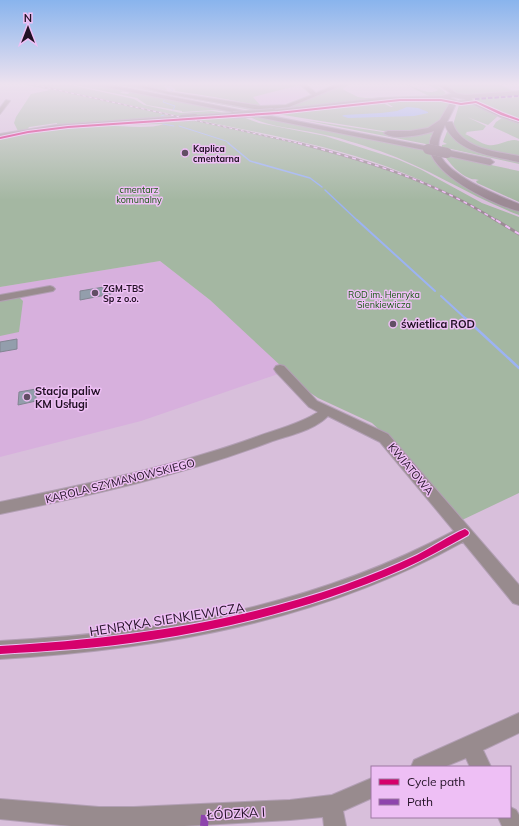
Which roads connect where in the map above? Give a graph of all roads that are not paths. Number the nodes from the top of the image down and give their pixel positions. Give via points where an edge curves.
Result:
1 (118, 123) edge
2 (298, 123) edge
3 (314, 123) edge
4 (329, 123) edge
5 (446, 123) junction
6 (0, 136) edge
7 (428, 147) junction
8 (447, 151) junction
9 (519, 159) edge
10 (497, 164) dead end
11 (519, 165) edge
12 (519, 204) edge
13 (519, 208) edge
14 (50, 289) dead end
15 (0, 298) edge
16 (280, 369) dead end
17 (327, 410) junction
18 (0, 508) edge
19 (465, 533) junction
20 (519, 597) edge
21 (0, 650) edge
22 (519, 723) edge
23 (470, 746) junction
24 (423, 766) edge
25 (480, 766) edge
26 (371, 788) edge
27 (332, 805) junction
28 (0, 809) edge
29 (204, 820) edge
30 (335, 826) edge

1 - 6 main road, bridge via 56,127
2 - 7 highway
3 - 7 highway
4 - 5 highway via 400,134 432,130
5 - 9 highway via 453,134 466,144
5 - 12 highway via 440,143 448,164 472,182
5 - 13 highway via 434,144 435,153 444,166 465,182
7 - 8 highway, bridge
8 - 10 highway
8 - 11 highway
14 - 15 street
16 - 17 street, KWIATOWA via 311,402
17 - 18 street, KAROLA SZYMANOWSKIEGO via 315,420 269,438 175,469
17 - 19 street, KWIATOWA via 384,438
19 - 20 street, KWIATOWA
19 - 21 street, HENRYKA SIENKIEWICZA via 367,581 318,598 255,615 199,628 141,637
22 - 23 street
23 - 24 street
23 - 25 street
26 - 27 street, ŁÓDZKA I
27 - 29 street, ŁÓDZKA I
27 - 30 street
28 - 29 street, ŁÓDZKA I via 99,818

